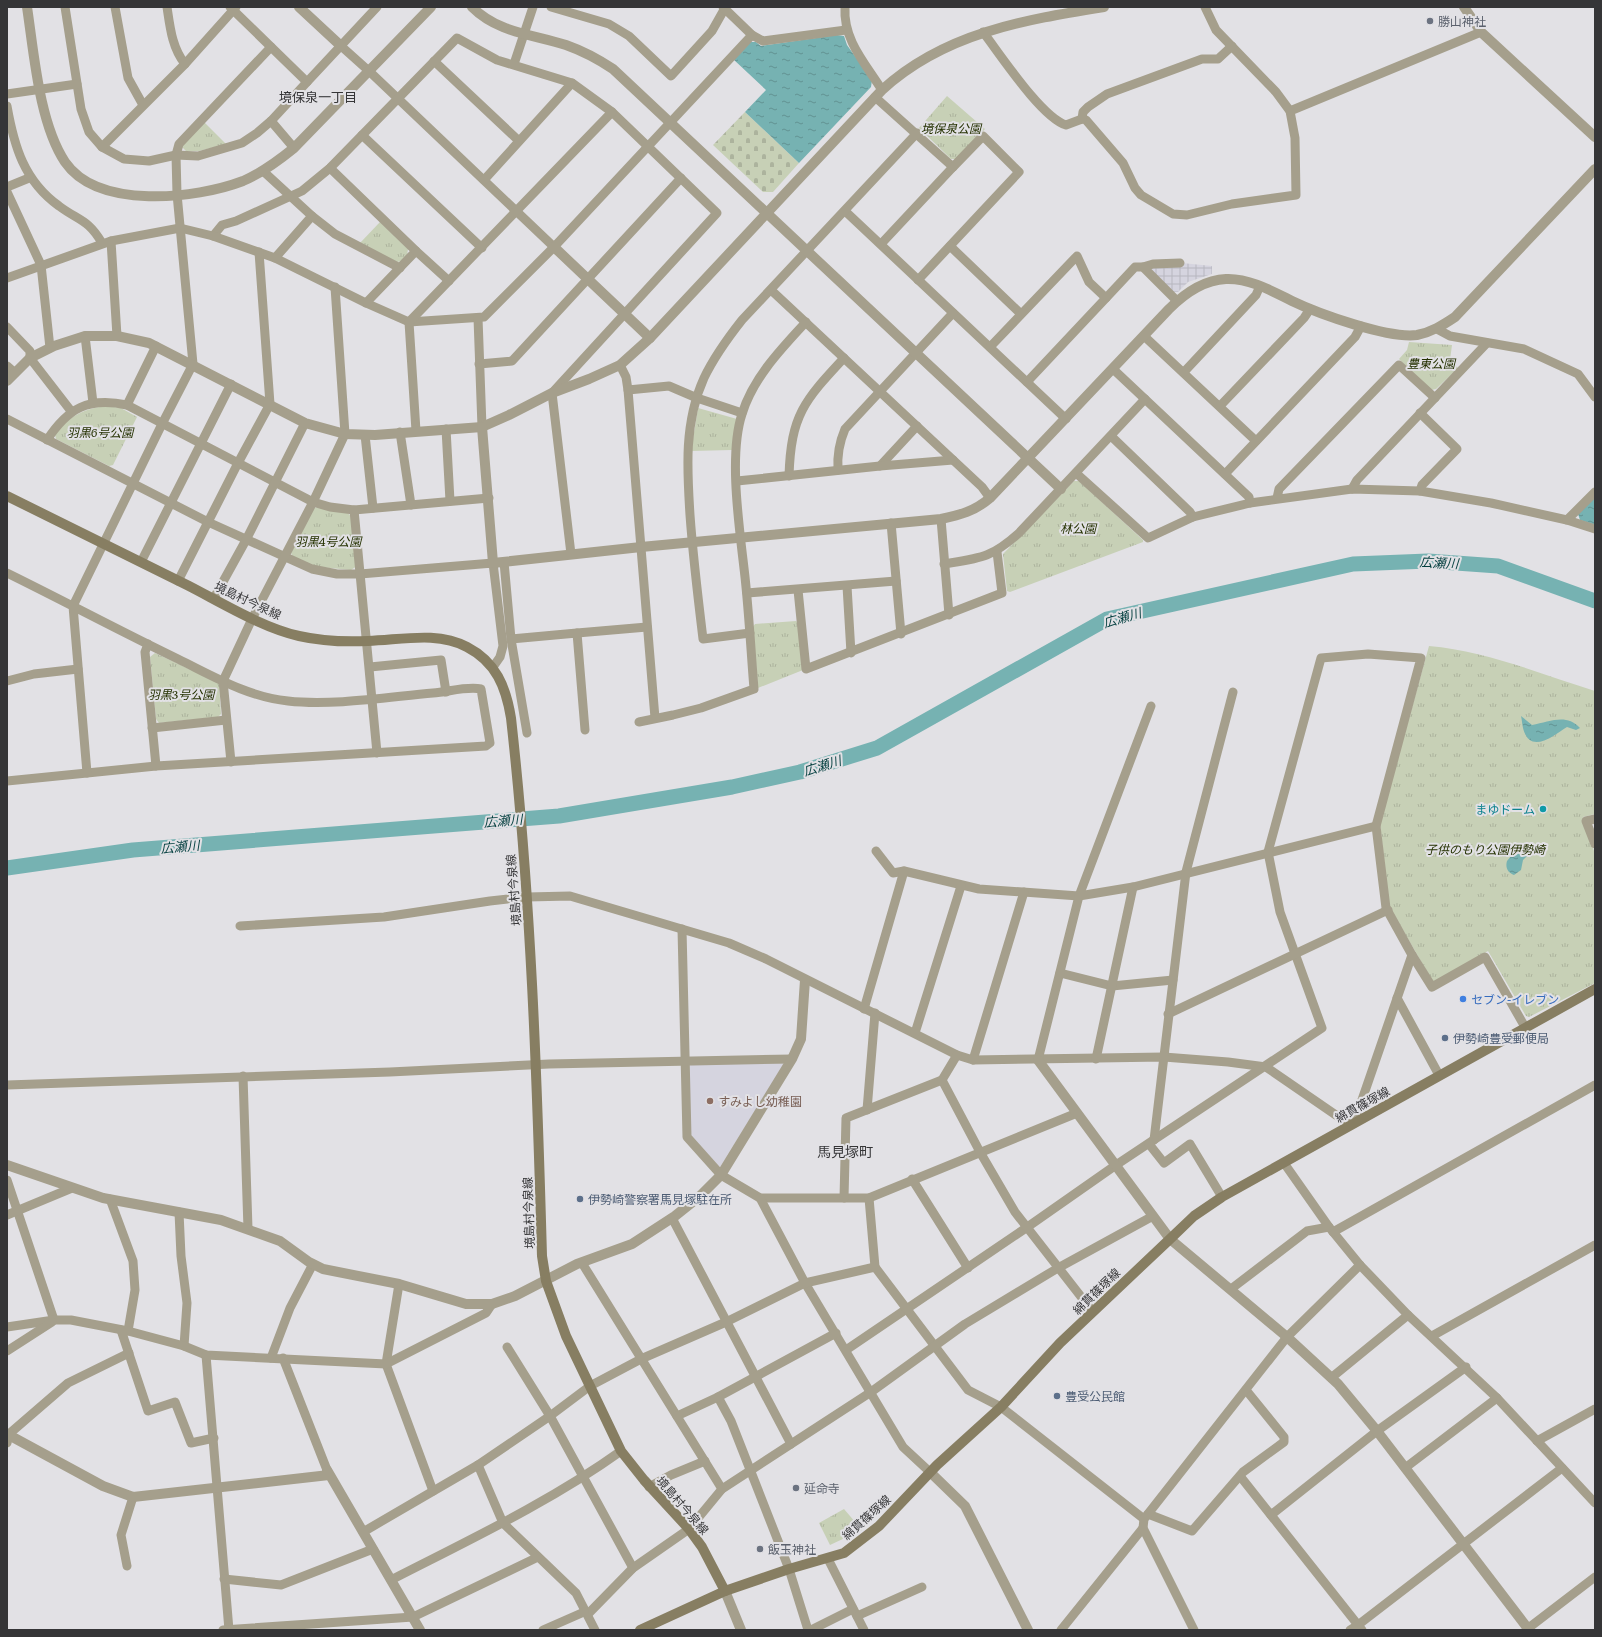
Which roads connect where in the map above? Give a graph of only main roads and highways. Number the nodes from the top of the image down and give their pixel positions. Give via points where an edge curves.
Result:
1 (7, 496) edge
2 (1595, 989) edge
3 (725, 1591) junction
4 (640, 1630) edge

1 - 3 main road, 境島村今泉線 via 252,619 298,636 326,640 450,640 473,650 493,667 507,696 527,893 537,1064 542,1256 546,1281 566,1336 621,1451 649,1487 689,1529 702,1547
2 - 3 main road, 綿貫篠塚線 via 1222,1197 1194,1216 1060,1343 1001,1407 937,1465 879,1526 844,1554 789,1569
3 - 4 main road, 綿貫篠塚線

